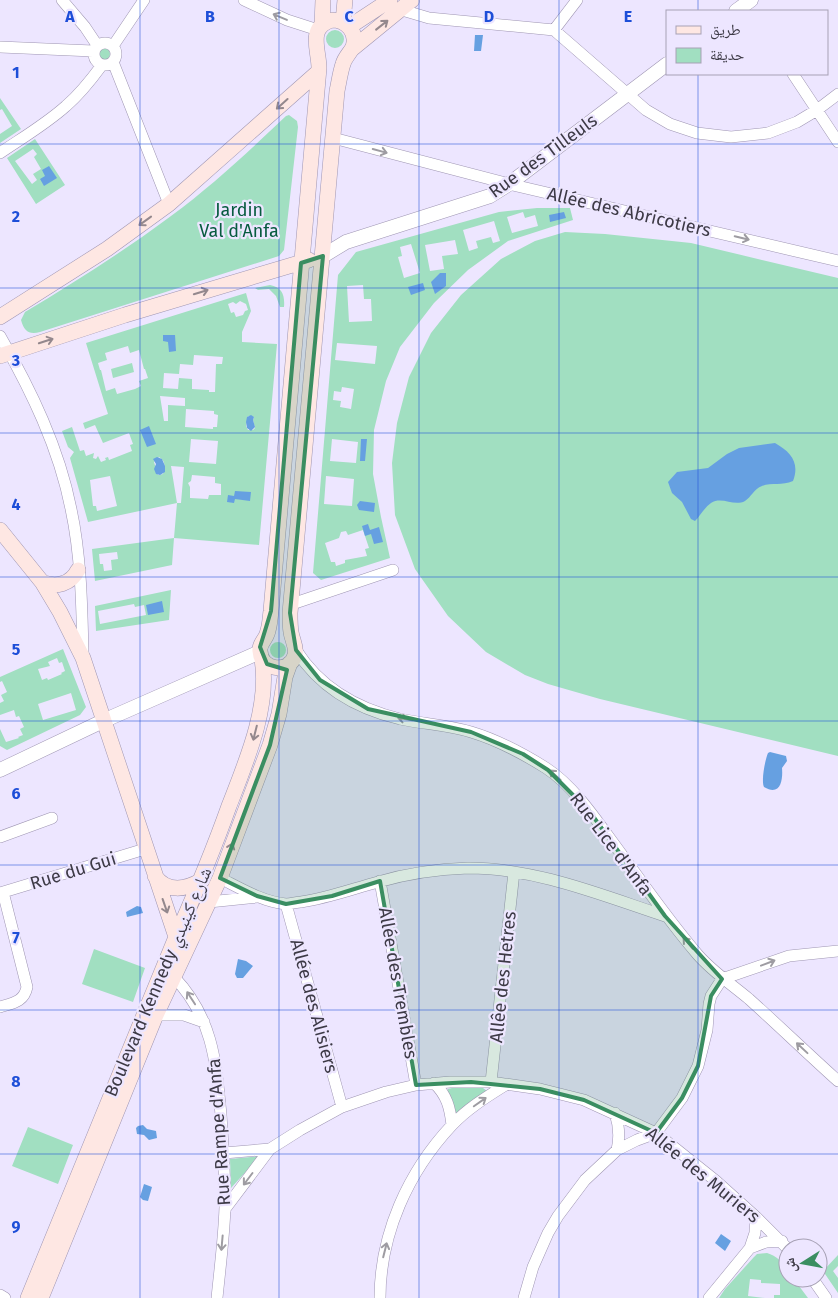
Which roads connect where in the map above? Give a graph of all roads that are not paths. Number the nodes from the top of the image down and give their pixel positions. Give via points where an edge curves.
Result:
1 (62, 0) edge
2 (144, 0) edge
3 (244, 0) edge
4 (323, 0) edge
5 (345, 0) edge
6 (577, 0) edge
7 (401, 3) edge
8 (346, 25) junction
9 (320, 28) junction
10 (554, 30) junction
11 (113, 46) junction
12 (316, 46) junction
13 (0, 47) edge
14 (95, 48) junction
15 (350, 52) junction
16 (107, 64) junction
17 (666, 65) edge
18 (318, 72) junction
19 (794, 75) edge
20 (628, 94) junction
21 (838, 94) edge
22 (817, 110) junction
23 (333, 138) junction
24 (838, 142) edge
25 (0, 153) edge
26 (509, 184) junction
27 (169, 204) junction
28 (323, 256) junction
29 (838, 261) edge
30 (301, 263) junction
31 (0, 316) edge
32 (0, 336) edge
33 (5, 354) edge
34 (0, 530) edge
35 (78, 570) junction
36 (393, 570) dead end
37 (42, 582) junction
38 (292, 604) junction
39 (266, 636) junction
40 (293, 651) junction
41 (261, 656) junction
42 (83, 658) junction
43 (103, 722) junction
44 (0, 769) edge
45 (52, 818) dead end
46 (0, 837) edge
47 (145, 849) junction
48 (514, 872) junction
49 (154, 875) junction
50 (220, 878) junction
51 (202, 880) junction
52 (380, 881) junction
53 (2, 893) edge
54 (257, 896) junction
55 (209, 902) junction
56 (286, 904) junction
57 (665, 916) junction
58 (176, 937) junction
59 (838, 951) edge
60 (174, 977) junction
61 (722, 979) junction
62 (0, 1007) edge
63 (151, 1012) junction
64 (204, 1022) junction
65 (838, 1081) edge
66 (491, 1082) junction
67 (434, 1083) junction
68 (507, 1084) junction
69 (416, 1085) junction
70 (342, 1108) junction
71 (615, 1113) junction
72 (452, 1125) junction
73 (656, 1133) junction
74 (270, 1149) junction
75 (617, 1150) junction
76 (224, 1153) junction
77 (225, 1209) junction
78 (756, 1216) junction
79 (778, 1238) edge
80 (778, 1244) edge
81 (750, 1248) junction
82 (0, 1294) edge
83 (5, 1298) edge
84 (28, 1298) edge
85 (41, 1298) edge
86 (217, 1298) edge
87 (380, 1298) edge
88 (524, 1298) edge
89 (709, 1298) edge

1 - 14 street via 85,27
2 - 11 street
9 -> 3 street via 287,20
4 - 9 main road
5 - 8 main road
6 - 10 street
7 - 8 main road
7 - 10 street via 429,18
15 -> 7 main road
8 - 9 main road via 332,20
8 - 15 main road via 354,37
9 - 12 main road
10 - 20 street
11 - 14 street via 103,42
11 - 16 street via 116,56
12 - 15 main road via 329,58 340,58
12 - 18 main road
13 - 14 street
14 - 16 street via 96,61
15 - 23 main road via 343,63 337,91
16 - 25 street via 66,106
16 - 27 street
17 - 20 street, Rue des Tilleuls
18 -> 27 main road
18 - 30 main road
19 - 22 street
20 - 22 street via 658,118 697,133 716,136 768,133
20 - 26 street, Rue des Tilleuls
21 - 22 street
22 - 24 street
23 -> 26 street, Allée des Abricotiers
23 - 28 main road
26 - 28 street, Rue des Tilleuls via 481,200 346,242
26 -> 29 street, Allée des Abricotiers
27 -> 31 main road via 107,249
28 - 30 main road
28 - 38 main road
33 -> 30 main road
30 - 39 main road via 271,611
32 - 33 street
33 - 35 street via 41,417 63,475 73,518
34 - 37 main road
35 - 37 main road via 72,579 62,584
35 - 42 street
36 - 38 street
37 - 42 main road
38 - 40 main road
39 - 40 main road via 280,632 287,635
39 - 41 main road
40 - 41 main road via 284,668 266,664
50 -> 40 main road, Boulevard Kennedy شارع كينيدي via 270,745
57 -> 40 street, Rue Lice d'Anfa via 590,812 548,770 523,754 471,732 368,709 341,696 320,680
41 - 43 street
41 -> 51 main road, Boulevard Kennedy شارع كينيدي via 263,685 255,732
42 - 43 main road
43 - 44 street
43 - 47 main road
45 - 46 street
47 - 49 main road
47 - 53 street, Rue du Gui
48 - 52 street via 465,868
48 - 57 street via 566,883
48 - 66 street, Allêe des Hetres
49 - 51 main road via 165,886 174,888 189,887
49 -> 58 main road
50 - 54 street
50 - 55 main road, Boulevard Kennedy شارع كينيدي
51 - 58 main road, Boulevard Kennedy شارع كينيدي
52 - 56 street via 324,898
52 - 69 street, Allée des Trembles
53 - 62 street via 27,987 18,1002
54 - 55 street
54 - 56 street
55 - 60 main road, Boulevard Kennedy شارع كينيدي
56 - 70 street, Allée des Alisiers
61 -> 57 street, Rue Lice d'Anfa
58 - 63 main road, Boulevard Kennedy شارع كينيدي
61 -> 59 street via 789,956
60 - 63 main road, Boulevard Kennedy شارع كينيدي
64 -> 60 street, Rue Rampe d'Anfa via 191,996
65 -> 61 street, Rue Lice d'Anfa via 748,998
61 - 73 street via 711,996 698,1066 682,1098
63 - 64 street via 184,1015
63 - 84 main road, Boulevard Kennedy شارع كينيدي
63 - 85 main road, Boulevard Kennedy شارع كينيدي
64 - 76 street, Rue Rampe d'Anfa via 215,1056
66 - 67 street, Allée des Muriers
66 - 68 street, Allée des Muriers
67 - 69 street, Allée des Muriers
67 - 72 street via 447,1100
68 - 71 street, Allée des Muriers via 566,1094
72 -> 68 street
69 - 70 street, Allée des Muriers
70 - 74 street, Allée des Muriers
71 - 73 street, Allée des Muriers
71 - 75 street via 618,1122
87 -> 72 street via 382,1263 396,1213 414,1177
73 - 75 street
73 - 78 street, Allée des Muriers
74 - 76 street, Allée des Muriers
74 -> 77 street, Allée des Muriers
75 - 88 street via 585,1180 558,1216 540,1248
76 - 77 street, Rue Rampe d'Anfa
77 -> 86 street, Rue Rampe d'Anfa
78 - 79 street, Allée des Muriers
78 - 81 street
80 - 81 street via 766,1242
81 - 89 street
82 - 83 street

